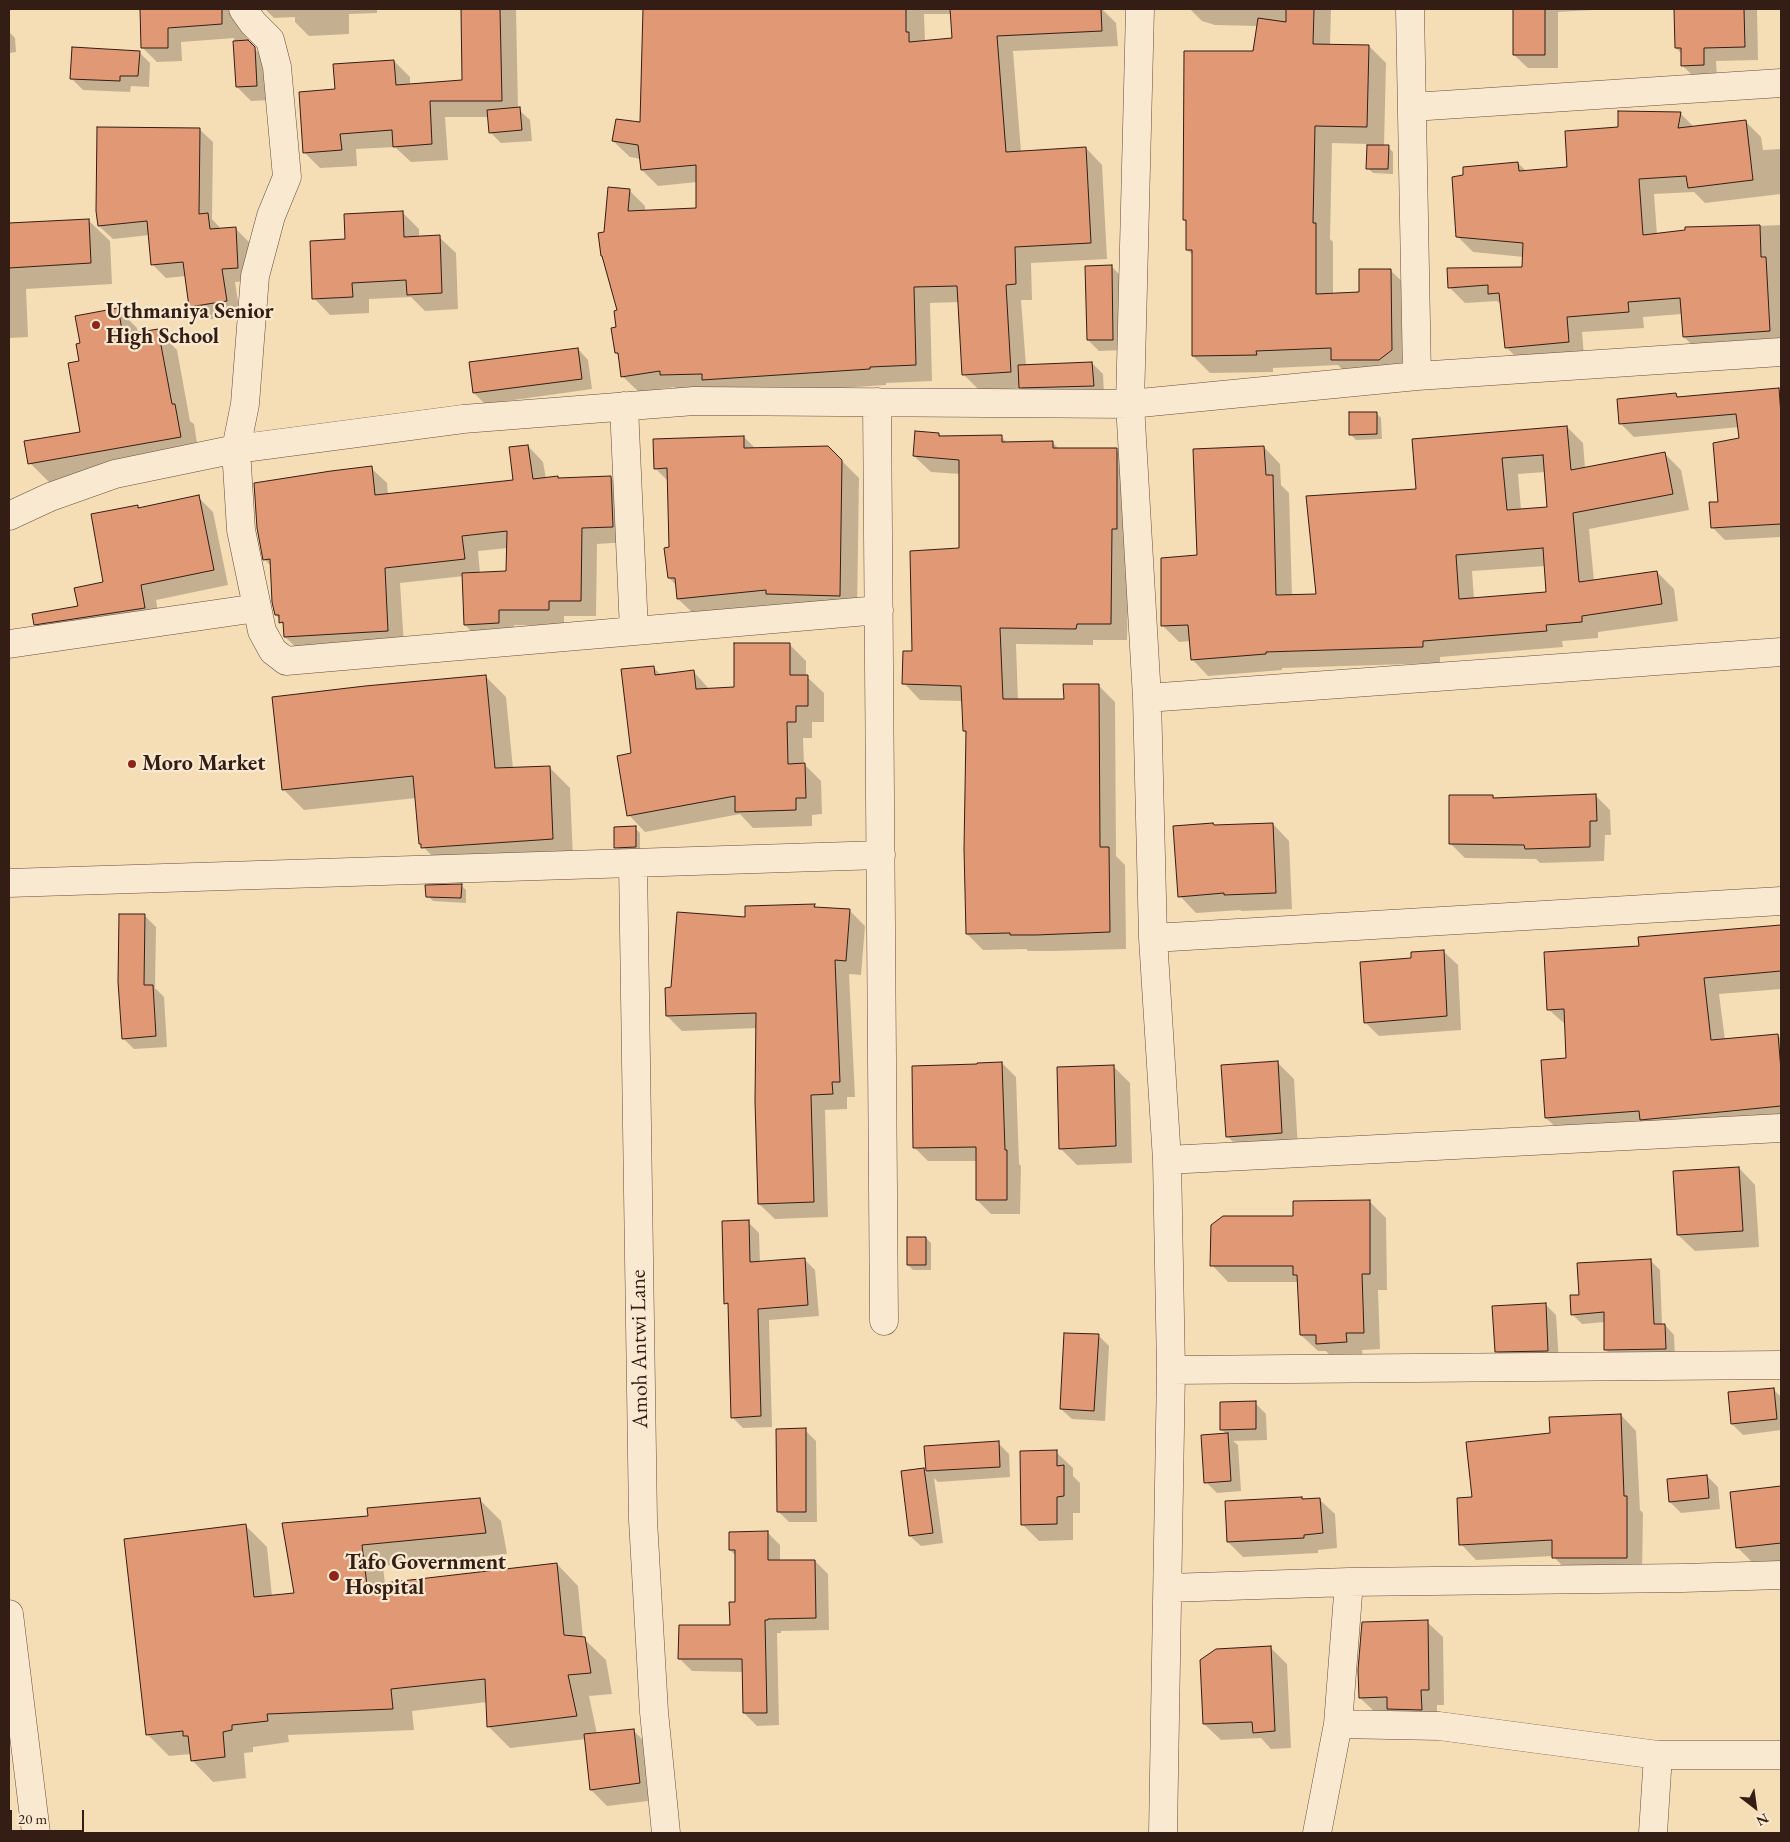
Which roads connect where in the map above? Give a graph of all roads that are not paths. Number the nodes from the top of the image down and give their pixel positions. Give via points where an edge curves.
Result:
1 (243, 9) edge
2 (1140, 9) edge
3 (1410, 9) edge
4 (1781, 83) edge
5 (1412, 107) junction
6 (1781, 352) edge
7 (1418, 376) junction
8 (877, 402) junction
9 (1130, 404) junction
10 (624, 406) junction
11 (236, 449) junction
12 (9, 516) edge
13 (257, 608) junction
14 (879, 610) junction
15 (634, 631) junction
16 (9, 644) edge
17 (1781, 652) edge
18 (1147, 698) junction
19 (881, 855) junction
20 (633, 863) junction
21 (9, 883) edge
22 (1781, 901) edge
23 (1153, 938) junction
24 (1781, 1128) edge
25 (1167, 1160) junction
26 (884, 1321) dead end
27 (1781, 1365) edge
28 (1171, 1370) junction
29 (1781, 1575) edge
30 (1349, 1582) junction
31 (1168, 1588) junction
32 (9, 1614) edge
33 (1338, 1724) junction
34 (1781, 1754) edge
35 (1658, 1756) junction
36 (36, 1833) edge
37 (666, 1833) edge
38 (1163, 1833) edge
39 (1318, 1833) edge
40 (1653, 1833) edge

1 - 11 street via 270,40 277,66 287,177 271,216 255,276 245,404
2 - 9 street
3 - 5 street
4 - 5 street
5 - 7 street
6 - 7 street
7 - 9 street
8 - 9 street
8 - 10 street via 694,400
8 - 14 street
9 - 18 street
10 - 11 street via 463,419
10 - 15 street
11 - 12 street via 115,474 50,497
11 - 13 street via 241,530
13 - 15 street via 262,631 273,650 286,661
13 - 16 street
14 - 15 street
14 - 19 street
17 - 18 street
18 - 23 street
19 - 20 street
19 - 26 street
20 - 21 street
20 - 37 street, Amoh Antwi Lane via 643,1520 654,1712
22 - 23 street
23 - 25 street
24 - 25 street
25 - 28 street
27 - 28 street
28 - 31 street
29 - 30 street
30 - 31 street
30 - 33 street
31 - 38 street
32 - 36 street
33 - 35 street via 1439,1726
33 - 39 street
34 - 35 street
35 - 40 street

